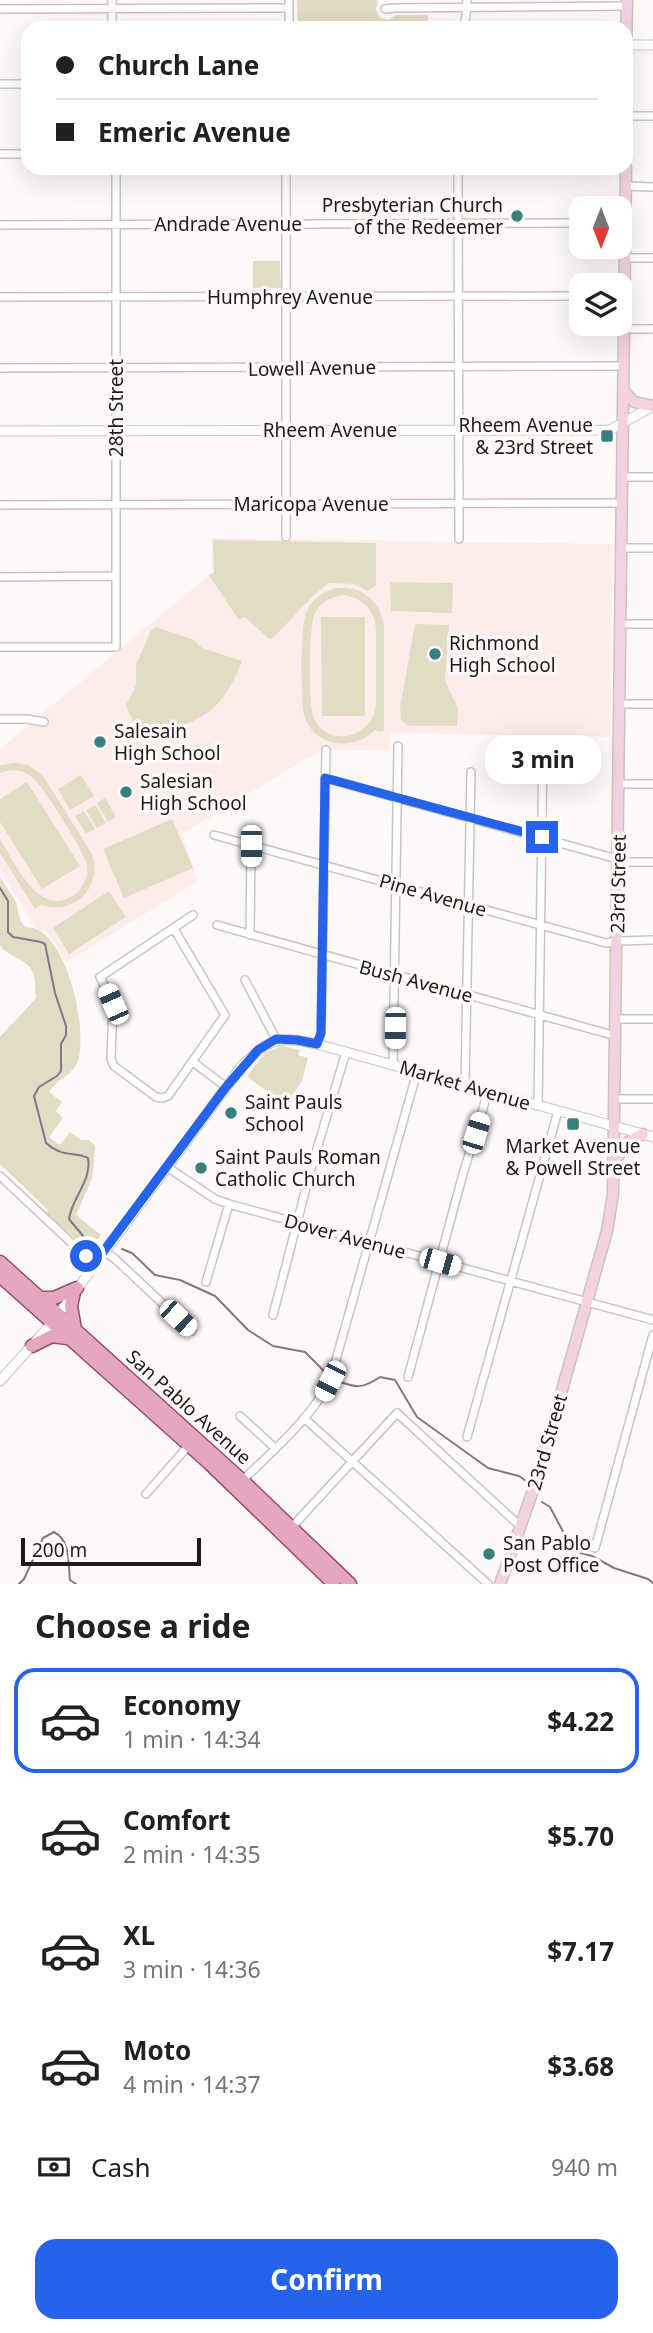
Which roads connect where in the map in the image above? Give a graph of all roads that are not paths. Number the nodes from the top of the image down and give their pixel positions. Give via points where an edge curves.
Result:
1 (627, 3) edge
2 (112, 4) edge
3 (289, 4) edge
4 (467, 4) edge
5 (0, 9) edge
6 (385, 9) dead end
7 (627, 21) edge
8 (633, 45) edge
9 (653, 45) edge
10 (0, 84) edge
11 (21, 84) edge
12 (633, 116) edge
13 (653, 116) edge
14 (0, 154) edge
15 (21, 154) edge
16 (116, 175) edge
17 (286, 175) edge
18 (458, 175) edge
19 (626, 175) edge
20 (625, 186) junction
21 (653, 187) edge
22 (624, 196) edge
23 (569, 223) edge
24 (287, 224) junction
25 (459, 224) junction
26 (0, 225) edge
27 (115, 225) junction
28 (632, 258) edge
29 (653, 258) edge
30 (459, 296) junction
31 (569, 296) edge
32 (116, 297) junction
33 (288, 297) junction
34 (0, 298) edge
35 (632, 330) edge
36 (653, 330) edge
37 (624, 336) edge
38 (458, 366) junction
39 (624, 366) junction
40 (287, 368) junction
41 (0, 369) edge
42 (116, 369) junction
43 (624, 391) junction
44 (653, 406) edge
45 (623, 422) junction
46 (286, 430) junction
47 (458, 430) junction
48 (0, 431) edge
49 (116, 431) junction
50 (623, 477) junction
51 (653, 477) edge
52 (459, 503) junction
53 (622, 503) junction
54 (286, 504) junction
55 (0, 505) edge
56 (116, 505) junction
57 (286, 537) dead end
58 (460, 539) dead end
59 (622, 548) junction
60 (653, 548) edge
61 (116, 576) junction
62 (0, 577) edge
63 (621, 624) junction
64 (653, 624) edge
65 (0, 648) edge
66 (620, 704) junction
67 (653, 704) edge
68 (0, 719) edge
69 (44, 723) dead end
70 (544, 745) dead end
71 (398, 746) dead end
72 (326, 750) dead end
73 (471, 772) dead end
74 (325, 778) junction
75 (619, 784) junction
76 (653, 784) edge
77 (397, 797) junction
78 (470, 817) junction
79 (214, 835) dead end
80 (542, 837) junction
81 (251, 846) junction
82 (618, 858) junction
83 (653, 862) edge
84 (324, 864) junction
85 (396, 885) junction
86 (469, 905) junction
87 (193, 915) dead end
88 (217, 925) dead end
89 (541, 925) junction
90 (174, 929) junction
91 (250, 935) junction
92 (617, 940) junction
93 (653, 940) edge
94 (322, 955) junction
95 (395, 975) junction
96 (245, 980) dead end
97 (468, 995) junction
98 (541, 1015) junction
99 (616, 1019) junction
100 (653, 1020) edge
101 (616, 1035) junction
102 (276, 1039) junction
103 (317, 1044) junction
104 (346, 1052) junction
105 (193, 1062) junction
106 (393, 1065) junction
107 (416, 1072) junction
108 (465, 1085) junction
109 (226, 1087) junction
110 (488, 1092) junction
111 (615, 1099) junction
112 (653, 1099) edge
113 (538, 1106) junction
114 (558, 1111) junction
115 (615, 1126) junction
116 (648, 1135) edge
117 (614, 1162) junction
118 (167, 1167) junction
119 (0, 1176) edge
120 (229, 1204) junction
121 (298, 1223) junction
122 (369, 1242) junction
123 (103, 1251) junction
124 (0, 1262) edge
125 (440, 1262) junction
126 (94, 1264) junction
127 (0, 1276) edge
128 (510, 1281) junction
129 (206, 1282) dead end
130 (75, 1290) junction
131 (41, 1298) junction
132 (587, 1303) junction
133 (273, 1315) dead end
134 (55, 1318) junction
135 (653, 1320) edge
136 (192, 1331) dead end
137 (73, 1335) junction
138 (653, 1335) edge
139 (32, 1346) junction
140 (100, 1364) junction
141 (408, 1377) dead end
142 (0, 1381) edge
143 (134, 1383) junction
144 (240, 1416) dead end
145 (304, 1418) junction
146 (467, 1437) dead end
147 (192, 1442) junction
148 (275, 1448) junction
149 (354, 1460) junction
150 (239, 1485) junction
151 (146, 1494) dead end
152 (254, 1507) junction
153 (279, 1517) junction
154 (520, 1526) junction
155 (291, 1528) junction
156 (594, 1548) dead end
157 (334, 1584) edge
158 (350, 1584) edge
159 (488, 1584) edge
160 (500, 1584) edge

1 - 4 street
1 - 7 main road
2 - 3 street
2 - 5 street
4 - 6 street
8 - 9 street
10 - 11 street
12 - 13 street
14 - 15 street
16 - 27 street, 28th Street
17 - 24 street
18 - 25 street
19 - 20 main road, 23rd Street
20 - 21 street
20 - 22 main road, 23rd Street
23 - 25 street, Andrade Avenue
24 - 25 street, Andrade Avenue
24 - 27 street, Andrade Avenue
24 - 33 street
25 - 30 street
26 - 27 street, Andrade Avenue
27 - 32 street, 28th Street
28 - 29 street
30 - 31 street, Humphrey Avenue
30 - 33 street, Humphrey Avenue
30 - 38 street
32 - 33 street, Humphrey Avenue
32 - 34 street, Humphrey Avenue
32 - 42 street, 28th Street
33 - 40 street
35 - 36 street
37 - 39 main road, 23rd Street
38 - 39 street, Lowell Avenue
38 - 40 street, Lowell Avenue
38 - 47 street
39 - 43 main road, 23rd Street
40 - 42 street, Lowell Avenue
40 - 46 street
41 - 42 street, Lowell Avenue
42 - 49 street, 28th Street
43 - 44 main road via 634,402
43 - 45 main road, 23rd Street
44 - 45 street, Rheem Avenue
45 - 47 street, Rheem Avenue via 610,430
45 - 50 main road, 23rd Street
46 - 47 street, Rheem Avenue
46 - 49 street, Rheem Avenue
46 - 54 street
47 - 52 street
48 - 49 street, Rheem Avenue
49 - 56 street, 28th Street
50 - 51 street
50 - 53 main road, 23rd Street
52 - 53 street, Maricopa Avenue
52 - 54 street, Maricopa Avenue
52 - 58 street
53 - 59 main road, 23rd Street
54 - 56 street, Maricopa Avenue
54 - 57 street
55 - 56 street, Maricopa Avenue
56 - 61 street, 28th Street
59 - 60 street
59 - 63 main road, 23rd Street
61 - 62 street
61 - 65 street, 28th Street via 116,647
63 - 64 street
63 - 66 main road, 23rd Street
66 - 67 street
66 - 75 main road, 23rd Street
68 - 69 street
70 - 80 street
71 - 77 street
72 - 74 street
73 - 78 street
74 - 77 street
74 - 84 street
75 - 76 street
75 - 82 main road, 23rd Street
77 - 78 street
77 - 85 street
78 - 80 street
78 - 86 street
79 - 81 street, Pine Avenue
80 - 82 street
80 - 89 street
81 - 84 street, Pine Avenue
81 - 91 street
82 - 83 street
82 - 92 main road, 23rd Street
84 - 85 street, Pine Avenue
84 - 94 street
85 - 86 street, Pine Avenue
85 - 95 street
86 - 89 street, Pine Avenue
86 - 97 street
87 - 90 street
88 - 91 street, Bush Avenue
89 - 92 street, Pine Avenue via 606,943
89 - 98 street
90 - 105 street via 225,1015
90 - 105 street via 100,977 113,1004 111,1059 114,1066 162,1098
91 - 94 street, Bush Avenue
92 - 93 street, Pine Avenue
92 - 99 main road, 23rd Street
94 - 95 street, Bush Avenue
94 - 103 street
95 - 97 street, Bush Avenue
95 - 106 street
96 - 102 street
97 - 98 street, Bush Avenue
97 - 108 street
98 - 101 street, Bush Avenue
98 - 113 street
99 - 100 street
99 - 101 main road, 23rd Street
101 - 111 main road, 23rd Street
102 - 103 street, Market Avenue
102 - 109 street via 258,1050
103 - 104 street, Market Avenue
104 - 106 street, Market Avenue
104 - 121 street
105 - 109 street
106 - 107 street, Market Avenue
107 - 108 street, Market Avenue
107 - 122 street
108 - 110 street, Market Avenue
109 - 118 street
110 - 113 street, Market Avenue
110 - 125 street
111 - 112 street
111 - 115 main road, 23rd Street
113 - 114 street, Market Avenue
114 - 115 street, Market Avenue
114 - 128 street
115 - 116 street, Market Avenue
115 - 117 main road, 23rd Street
116 - 117 main road via 628,1142
117 - 132 main road, 23rd Street via 609,1222
118 - 120 street, Dover Avenue
118 - 123 street
119 - 126 street
120 - 121 street, Dover Avenue
120 - 129 street
121 - 122 street, Dover Avenue
121 - 133 street
122 - 125 street, Dover Avenue
122 - 145 street via 330,1381
123 - 126 street
123 - 136 street
124 - 131 main road, San Pablo Avenue
125 - 128 street, Dover Avenue
125 - 141 street
126 - 130 street
127 - 134 main road, San Pablo Avenue
128 - 132 street, Dover Avenue
128 - 146 street
130 - 131 main road
130 - 134 street
130 - 137 main road
131 - 134 main road, San Pablo Avenue
132 - 135 street, Dover Avenue
132 - 154 main road, 23rd Street
134 - 137 main road, San Pablo Avenue
134 - 139 street
137 - 139 main road via 52,1336
137 - 140 main road, San Pablo Avenue
137 - 143 main road, San Pablo Avenue
138 - 156 street
139 - 142 street
140 - 143 main road
140 - 147 main road, San Pablo Avenue
143 - 147 main road, San Pablo Avenue
144 - 148 street
145 - 148 street
145 - 149 street
147 - 150 main road, San Pablo Avenue
147 - 151 street
148 - 150 street
149 - 154 street via 397,1413
149 - 155 street
149 - 159 street
150 - 152 main road, San Pablo Avenue
150 - 153 main road, San Pablo Avenue
152 - 153 main road via 261,1504
152 - 157 main road, San Pablo Avenue
153 - 155 main road, San Pablo Avenue
154 - 160 main road, 23rd Street
155 - 158 main road, San Pablo Avenue

